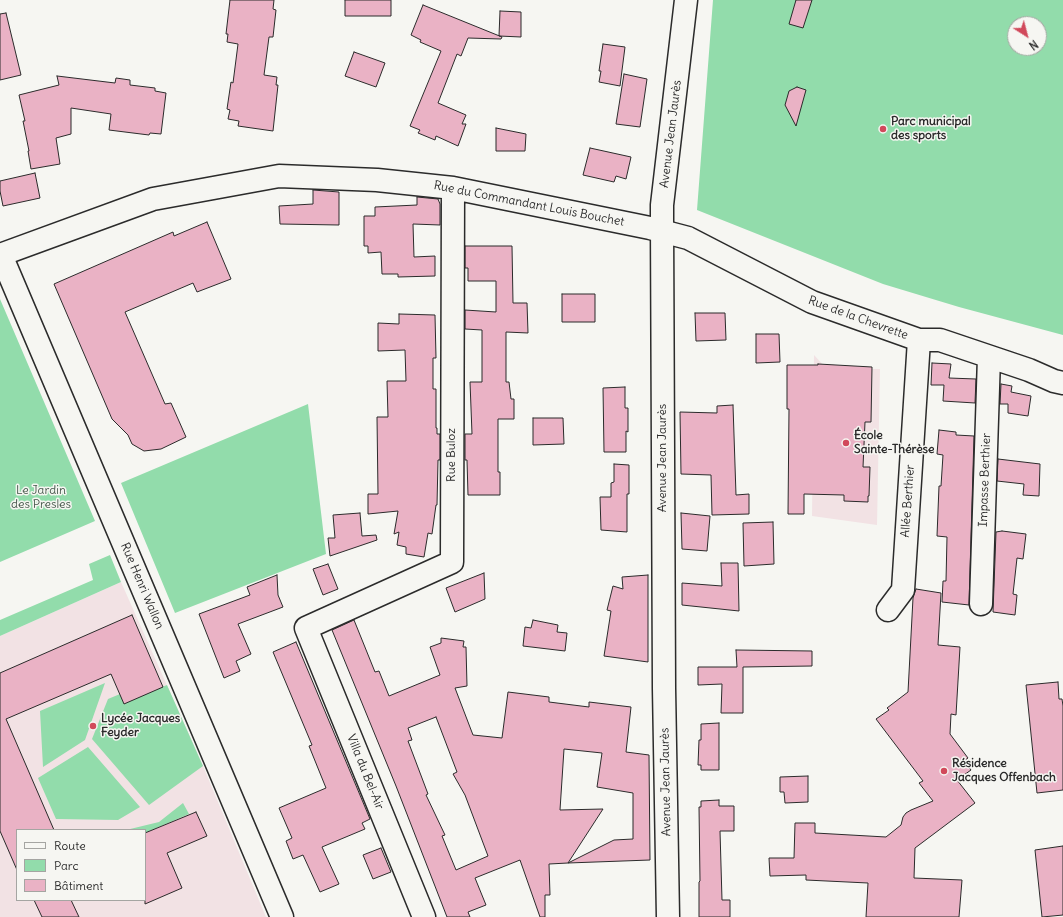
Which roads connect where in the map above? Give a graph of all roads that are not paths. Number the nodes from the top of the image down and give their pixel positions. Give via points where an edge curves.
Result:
1 (686, 0) edge
2 (453, 188) junction
3 (662, 230) junction
4 (1, 255) edge
5 (919, 340) junction
6 (989, 356) junction
7 (1063, 383) edge
8 (982, 604) dead end
9 (888, 610) dead end
10 (306, 628) joint
11 (282, 917) edge
12 (424, 917) edge
13 (668, 917) edge

1 - 3 street, Avenue Jean Jaurès via 662,205
2 - 3 street, Rue du Commandant Louis Bouchet
2 - 4 street, Rue du Commandant Louis Bouchet via 377,180 279,176 152,199
2 - 10 street, Rue Buloz via 452,562
3 - 5 street, Rue de la Chevrette via 688,238 812,302
3 - 13 street, Avenue Jean Jaurès
4 - 11 street, Rue Henri Wallon
5 - 6 street, Rue de la Chevrette via 940,340
5 - 9 street, Allée Berthier via 902,590
6 - 7 street, Rue de la Chevrette
6 - 8 street, Impasse Berthier
10 - 12 street, Villa du Bel-Air

